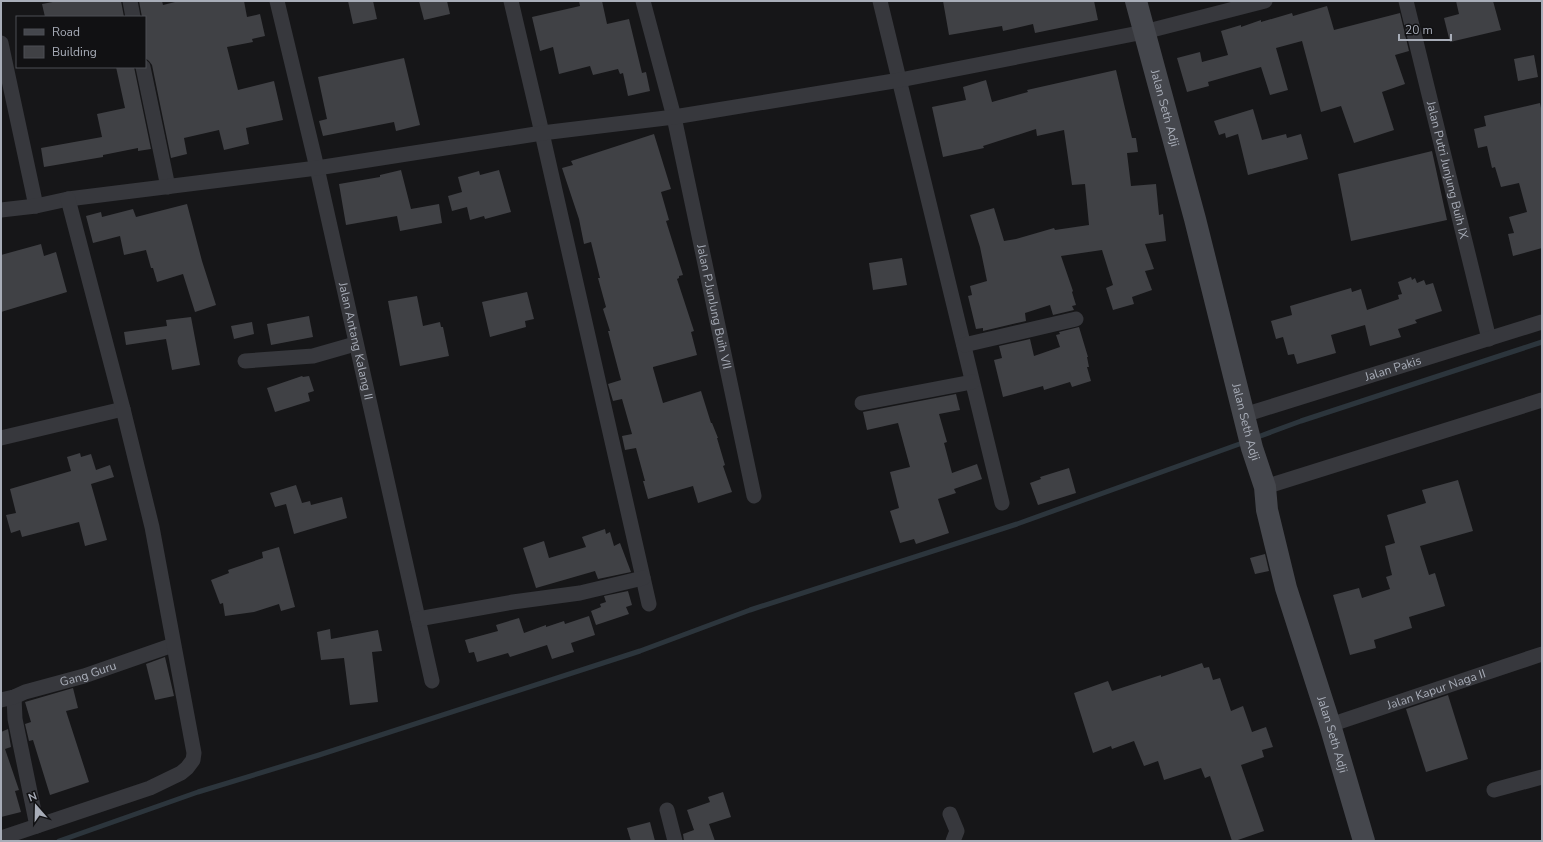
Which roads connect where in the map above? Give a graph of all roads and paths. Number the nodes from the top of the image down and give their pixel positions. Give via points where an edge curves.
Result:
1 (130, 1) edge
2 (277, 1) edge
3 (511, 1) edge
4 (643, 1) edge
5 (880, 1) edge
6 (1136, 1) edge
7 (1265, 1) edge
8 (1406, 1) edge
9 (133, 16) edge
10 (1144, 32) junction
11 (1, 43) edge
12 (143, 68) edge
13 (900, 80) junction
14 (674, 117) junction
15 (542, 133) junction
16 (317, 168) junction
17 (168, 187) junction
18 (68, 199) junction
19 (36, 206) junction
20 (1, 210) edge
21 (1076, 319) dead end
22 (1542, 322) edge
23 (1489, 339) junction
24 (355, 344) junction
25 (964, 345) junction
26 (245, 361) dead end
27 (972, 382) junction
28 (1542, 400) edge
29 (862, 403) dead end
30 (123, 409) junction
31 (1245, 418) junction
32 (1, 438) edge
33 (1265, 487) junction
34 (754, 496) dead end
35 (1002, 503) dead end
36 (643, 578) junction
37 (649, 604) dead end
38 (418, 619) junction
39 (174, 645) junction
40 (1542, 654) edge
41 (432, 681) dead end
42 (8, 699) edge
43 (1330, 724) junction
44 (1542, 777) edge
45 (1494, 790) dead end
46 (667, 810) dead end
47 (950, 814) dead end
48 (37, 826) junction
49 (1, 838) edge
50 (675, 841) edge
51 (953, 841) edge
52 (1364, 841) edge

1 - 9 street
2 - 16 street, Jalan Antang Kalang II
3 - 15 street
4 - 14 street, Jalan P.JunJung Buih VII
5 - 13 street
6 - 10 street, Jalan Seth Adji
7 - 10 street
8 - 23 street, Jalan Putri Junjung Buih IX
10 - 13 street
10 - 31 street, Jalan Seth Adji via 1195,219
11 - 19 street
12 - 17 street
13 - 14 street
13 - 25 street
14 - 15 street
14 - 34 street, Jalan P.JunJung Buih VII
15 - 16 street
15 - 36 street
16 - 17 street
16 - 24 street, Jalan Antang Kalang II
17 - 18 street
18 - 19 street
18 - 30 street
19 - 20 street
21 - 25 street
22 - 23 street, Jalan Pakis
23 - 31 street, Jalan Pakis
24 - 26 street via 313,356
24 - 38 street, Jalan Antang Kalang II
25 - 27 street
27 - 29 street
27 - 35 street
28 - 33 street
30 - 32 street
30 - 39 street via 152,527
31 - 33 street, Jalan Seth Adji
33 - 43 street, Jalan Seth Adji via 1267,510 1286,588
36 - 37 street
36 - 38 street via 580,593
38 - 41 street, Jalan Antang Kalang II
39 - 42 street, Gang Guru
39 - 48 street via 194,752 193,760 187,768 150,788
40 - 43 street, Jalan Kapur Naga II
42 - 48 street via 15,719
43 - 52 street, Jalan Seth Adji
44 - 45 street
46 - 50 street
47 - 51 street via 957,830
48 - 49 street

